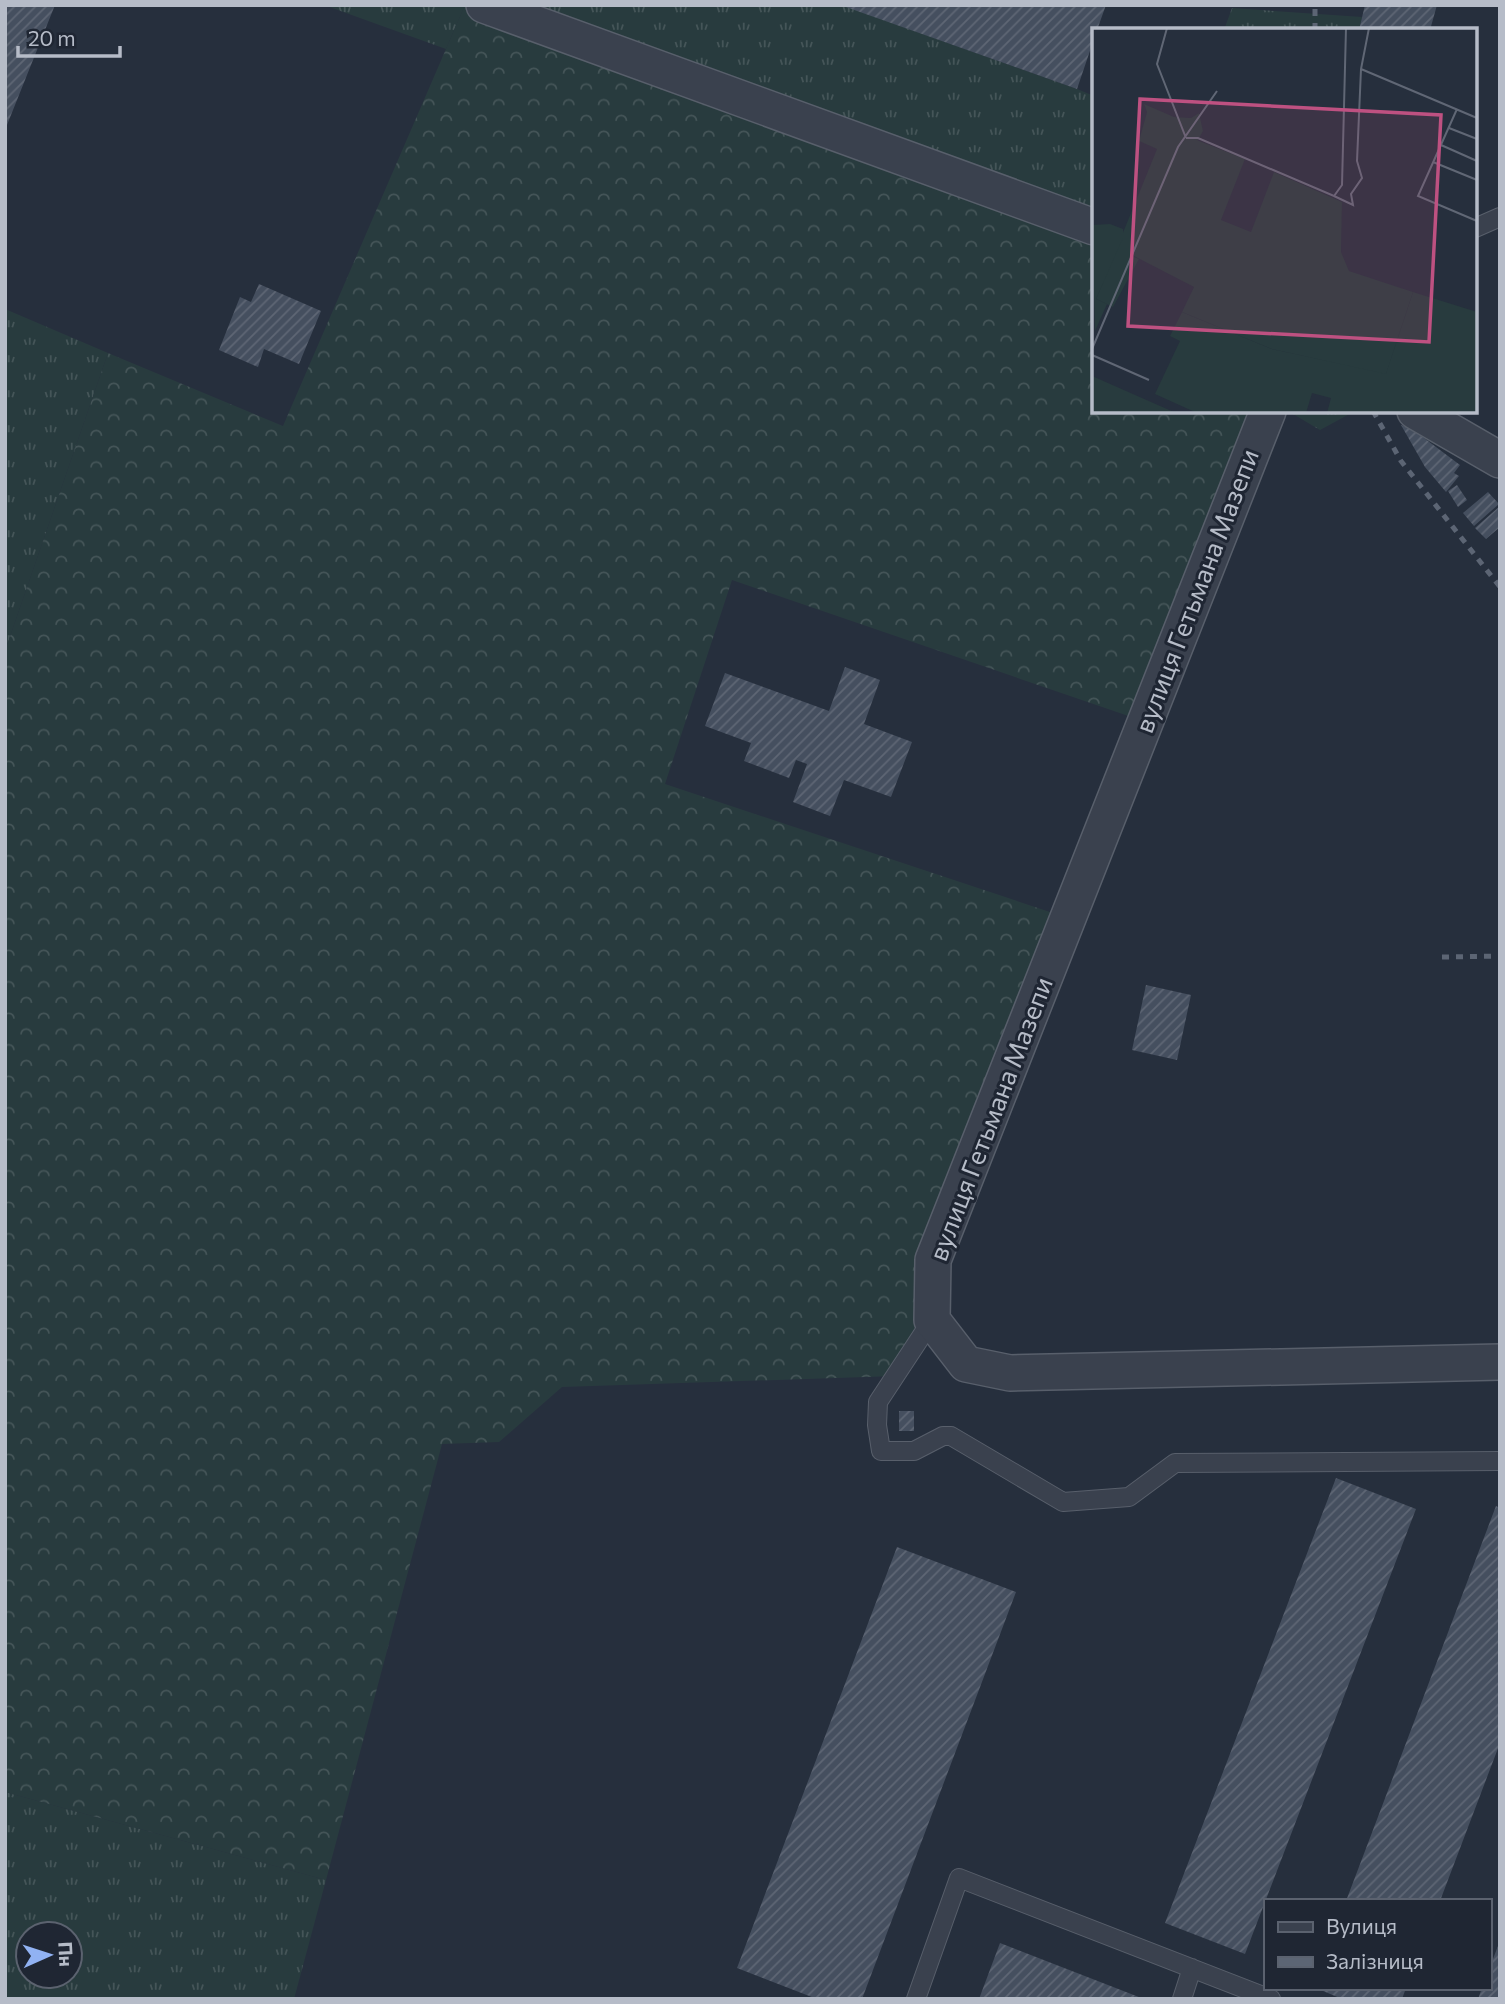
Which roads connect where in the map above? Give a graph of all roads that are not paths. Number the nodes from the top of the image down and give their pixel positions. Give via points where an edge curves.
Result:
1 (484, 5) edge
2 (1500, 217) edge
3 (1092, 226) edge
4 (1477, 227) edge
5 (1267, 413) edge
6 (1418, 413) edge
7 (1500, 460) edge
8 (932, 1320) junction
9 (1500, 1362) edge
10 (1500, 1461) edge
11 (1192, 1968) junction
12 (916, 1999) edge
13 (1182, 1999) edge
14 (1271, 1999) edge

1 - 3 street
2 - 4 lane
5 - 8 street, вулиця Гетьмана Мазепи via 933,1260
6 - 7 street
8 - 9 street via 966,1364 1010,1373
8 - 10 lane via 878,1402 881,1451 914,1451 951,1436 1063,1502 1129,1497 1175,1463
11 - 12 lane via 959,1878
11 - 13 lane
11 - 14 lane

